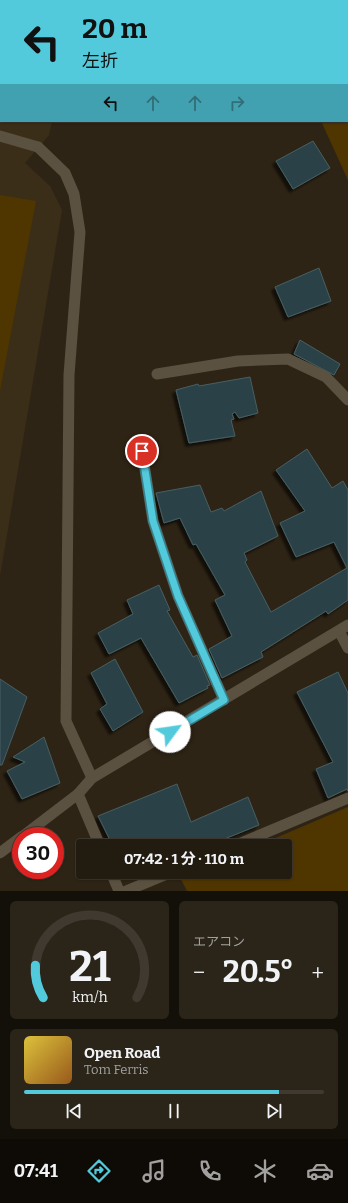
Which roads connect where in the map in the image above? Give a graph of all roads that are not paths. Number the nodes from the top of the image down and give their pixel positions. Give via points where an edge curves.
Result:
1 (0, 136) edge
2 (157, 374) dead end
3 (348, 400) edge
4 (142, 451) dead end
5 (344, 628) edge
6 (348, 648) edge
7 (224, 700) junction
8 (92, 778) junction
9 (78, 794) junction
10 (348, 798) edge
11 (35, 827) edge
12 (97, 839) edge
13 (251, 839) edge
14 (12, 844) edge
15 (0, 853) edge
16 (114, 879) edge
17 (155, 879) edge
18 (120, 891) edge
19 (126, 891) edge

1 - 8 street via 38,147 65,173 74,194 80,232 69,375 66,721
2 - 3 street via 238,361 288,359 326,377
4 - 7 street via 153,521 165,559 178,596
5 - 6 street
5 - 7 street
7 - 8 street
8 - 9 street
9 - 11 street
9 - 12 street
10 - 13 street
14 - 15 street
16 - 18 street
17 - 19 street

